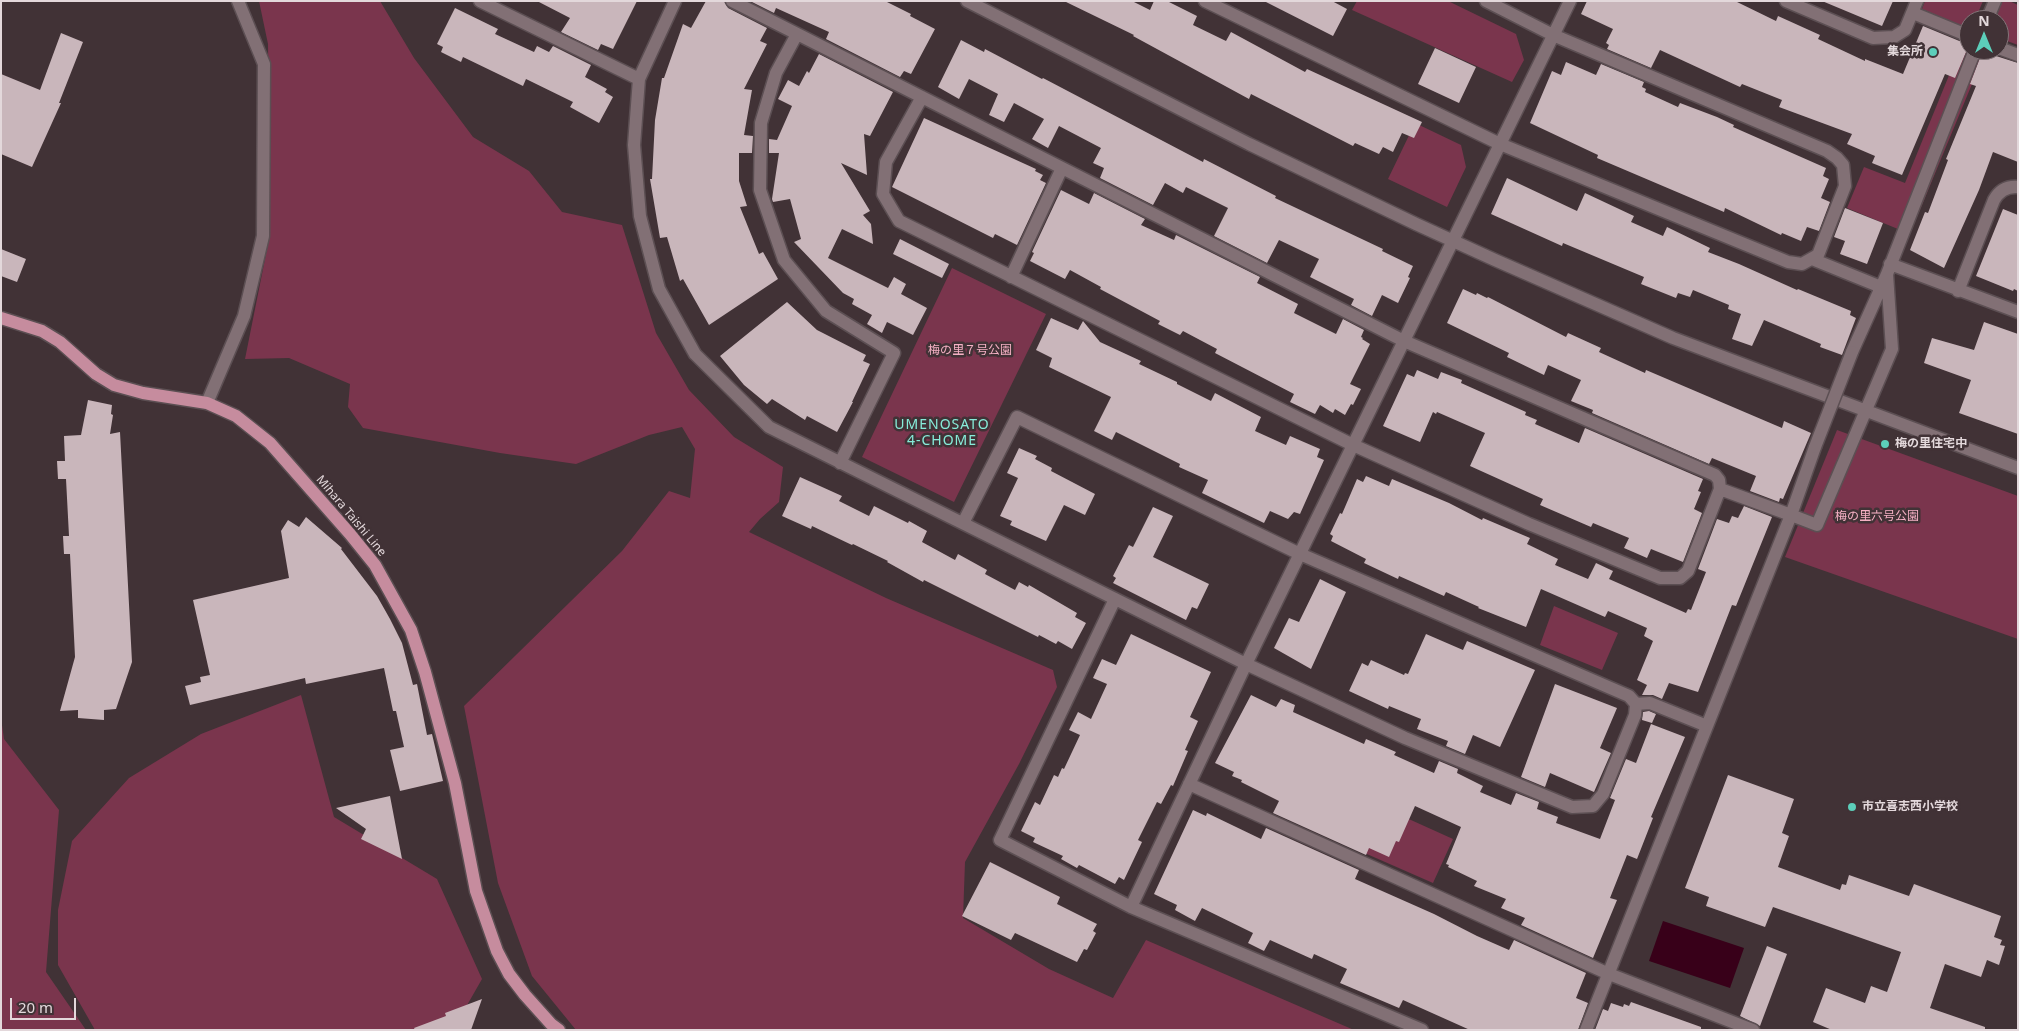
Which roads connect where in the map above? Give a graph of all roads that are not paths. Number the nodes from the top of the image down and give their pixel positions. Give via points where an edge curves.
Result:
1 (238, 1) edge
2 (480, 1) edge
3 (676, 1) edge
4 (732, 1) edge
5 (967, 1) edge
6 (1205, 1) edge
7 (1486, 1) edge
8 (1570, 1) edge
9 (1786, 1) edge
10 (1915, 7) edge
11 (1959, 31) edge
12 (797, 34) junction
13 (1553, 35) junction
14 (1971, 60) edge
15 (639, 79) junction
16 (922, 97) junction
17 (1500, 144) junction
18 (1062, 168) junction
19 (2018, 187) edge
20 (1453, 241) junction
21 (1812, 259) junction
22 (1889, 269) junction
23 (1011, 276) junction
24 (1881, 287) junction
25 (1958, 291) junction
26 (2018, 312) edge
27 (1, 318) edge
28 (1404, 341) junction
29 (207, 403) junction
30 (1864, 412) junction
31 (1354, 445) junction
32 (840, 462) junction
33 (2018, 468) edge
34 (1720, 488) junction
35 (1791, 514) junction
36 (963, 523) junction
37 (1300, 554) junction
38 (1115, 599) junction
39 (1246, 664) junction
40 (1636, 704) junction
41 (1707, 726) junction
42 (1190, 784) junction
43 (1131, 908) junction
44 (1609, 974) junction
45 (559, 1030) edge
46 (1422, 1030) edge
47 (1586, 1030) edge
48 (1753, 1030) edge

1 - 29 street via 264,64 263,236 244,316
2 - 15 street
3 - 15 street
4 - 12 street
5 - 20 street via 1250,144
6 - 17 street
7 - 13 street
8 - 13 street
9 - 10 street via 1873,38 1894,37 1905,30
10 - 11 street
12 - 16 street
12 - 32 street via 776,73 761,123 760,190 784,260 826,311 894,353
13 - 17 street
13 - 21 street via 1837,158 1843,165 1845,186 1821,250
14 - 22 street
15 - 32 street via 634,145 640,216 658,289 695,354 769,427
16 - 18 street
16 - 23 street via 886,162 883,194 899,221
17 - 20 street
17 - 21 street via 1788,262 1802,264
18 - 23 street
18 - 28 street
19 - 25 street via 2004,189 1994,200
20 - 28 street
20 - 30 street via 1673,338
21 - 24 street
22 - 24 street
22 - 25 street
22 - 30 street via 1892,349
23 - 31 street
24 - 35 street, bridge via 1852,352
25 - 26 street
27 - 29 main road, Mihara Taishi Line via 42,331 114,385
28 - 31 street
28 - 34 street via 1715,475
29 - 45 main road, Mihara Taishi Line via 236,416 270,443 375,565 411,630 426,672 456,783 476,891 494,944 515,981
30 - 33 street
30 - 35 street via 1818,525
31 - 34 street via 1529,524 1660,578 1680,578 1688,571
31 - 37 street
32 - 36 street
34 - 35 street
35 - 41 street
36 - 37 street via 1017,417
36 - 38 street
37 - 39 street
37 - 40 street via 1629,696
38 - 39 street
38 - 43 street via 1000,840
39 - 40 street via 1405,738 1572,807 1594,806 1604,794 1635,715
39 - 42 street
40 - 41 street via 1650,704
41 - 44 street
42 - 43 street
42 - 44 street
43 - 46 street
44 - 47 street
44 - 48 street

